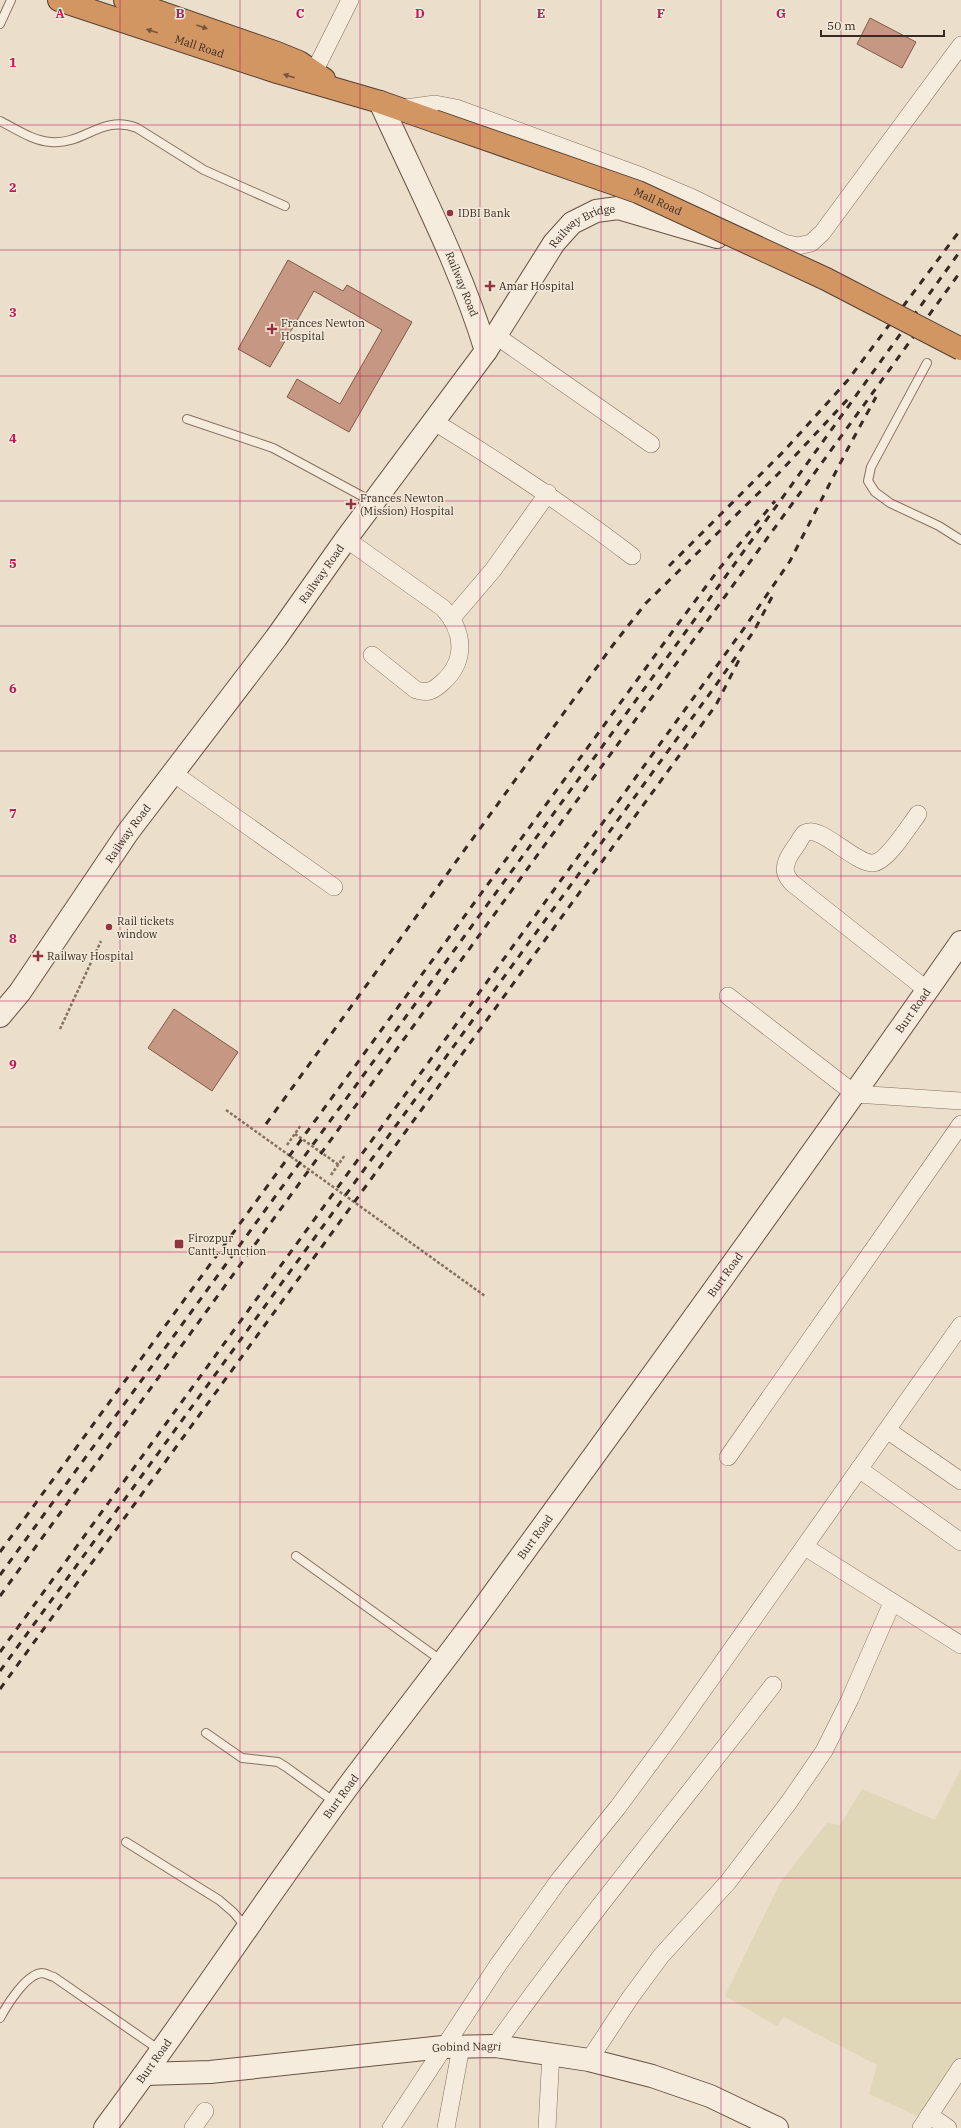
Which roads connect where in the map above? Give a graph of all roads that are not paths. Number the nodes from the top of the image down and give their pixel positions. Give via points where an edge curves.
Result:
1 (11, 0) edge
2 (59, 0) edge
3 (125, 0) edge
4 (350, 0) edge
5 (0, 24) edge
6 (961, 45) edge
7 (314, 72) junction
8 (340, 91) junction
9 (390, 106) junction
10 (0, 121) edge
11 (284, 206) dead end
12 (779, 258) junction
13 (490, 343) junction
14 (961, 348) edge
15 (927, 363) dead end
16 (187, 419) dead end
17 (433, 421) junction
18 (651, 444) dead end
19 (548, 493) junction
20 (373, 503) junction
21 (346, 538) junction
22 (961, 540) edge
23 (632, 556) dead end
24 (452, 618) junction
25 (372, 655) dead end
26 (173, 774) junction
27 (918, 814) dead end
28 (334, 887) dead end
29 (961, 942) edge
30 (927, 990) junction
31 (728, 996) dead end
32 (0, 1016) edge
33 (855, 1094) junction
34 (961, 1101) edge
35 (961, 1124) edge
36 (961, 1325) edge
37 (887, 1430) junction
38 (728, 1457) dead end
39 (859, 1469) junction
40 (961, 1481) edge
41 (961, 1542) edge
42 (805, 1547) junction
43 (296, 1556) dead end
44 (892, 1603) junction
45 (961, 1645) edge
46 (443, 1661) junction
47 (773, 1685) dead end
48 (206, 1733) dead end
49 (336, 1803) junction
50 (126, 1842) dead end
51 (246, 1928) junction
52 (0, 2018) edge
53 (495, 2046) junction
54 (452, 2047) junction
55 (161, 2051) junction
56 (551, 2053) junction
57 (589, 2060) junction
58 (961, 2067) edge
59 (145, 2074) junction
60 (205, 2111) dead end
61 (925, 2122) edge
62 (105, 2128) edge
63 (193, 2128) edge
64 (391, 2128) edge
65 (446, 2128) edge
66 (547, 2128) edge
67 (777, 2128) edge
68 (948, 2128) edge

1 - 5 lane
8 -> 2 highway, Mall Road
3 -> 7 highway, Mall Road via 277,53
4 - 7 street
6 - 9 street via 822,233 811,243 798,246 784,243 693,198 641,176 456,108 435,104
7 - 8 highway, Mall Road
8 - 9 highway, Mall Road
9 - 12 highway, Mall Road, bridge via 638,192
9 - 13 street, Railway Road via 476,317
10 - 11 lane via 32,137 51,142 71,140 112,123 125,123 204,170
12 - 13 street, Railway Bridge, bridge via 618,208 596,211 572,223 554,243
12 - 14 highway, Mall Road, bridge via 826,279
13 - 17 street, Railway Road
13 - 18 street
15 - 22 lane via 871,467 868,481 875,492 890,503 939,526
16 - 20 lane via 273,448
17 - 19 street
17 - 20 street, Railway Road
19 - 23 street
19 - 24 street via 493,570
20 - 21 street, Railway Road
21 - 24 street via 443,608
21 - 26 street, Railway Road via 276,638
24 - 25 street via 459,638 458,663 434,690 416,690
26 - 28 street
26 - 32 street, Railway Road via 128,832 20,992
27 - 30 street via 880,861 873,863 863,860 811,831 805,834 787,859 784,868 792,883
29 - 30 street, Burt Road
30 - 33 street, Burt Road
31 - 33 street
33 - 34 street
33 - 46 street, Burt Road
35 - 38 street
36 - 37 street
37 - 39 street
37 - 40 street
39 - 41 street
39 - 42 street
42 - 44 street
42 - 54 street via 669,1738 559,1880 502,1959
43 - 46 lane
44 - 45 street
44 - 57 street via 824,1751 728,1882 661,1956
46 - 49 street, Burt Road
47 - 53 street via 593,1913
48 - 49 lane via 242,1758 278,1762 286,1766
49 - 51 street, Burt Road
50 - 51 lane via 219,1900
51 - 55 street, Burt Road
52 - 55 lane via 20,1988 32,1977 42,1973 54,1977
53 - 54 street, Gobind Nagri
53 - 56 street, Gobind Nagri
54 - 59 street, Gobind Nagri via 210,2072
54 - 64 street
54 - 65 street
55 - 59 street, Burt Road
56 - 57 street, Gobind Nagri
56 - 66 street
57 - 67 street, Gobind Nagri via 652,2076 710,2096
58 - 61 street
59 - 62 street, Burt Road
60 - 63 street
61 - 68 street

